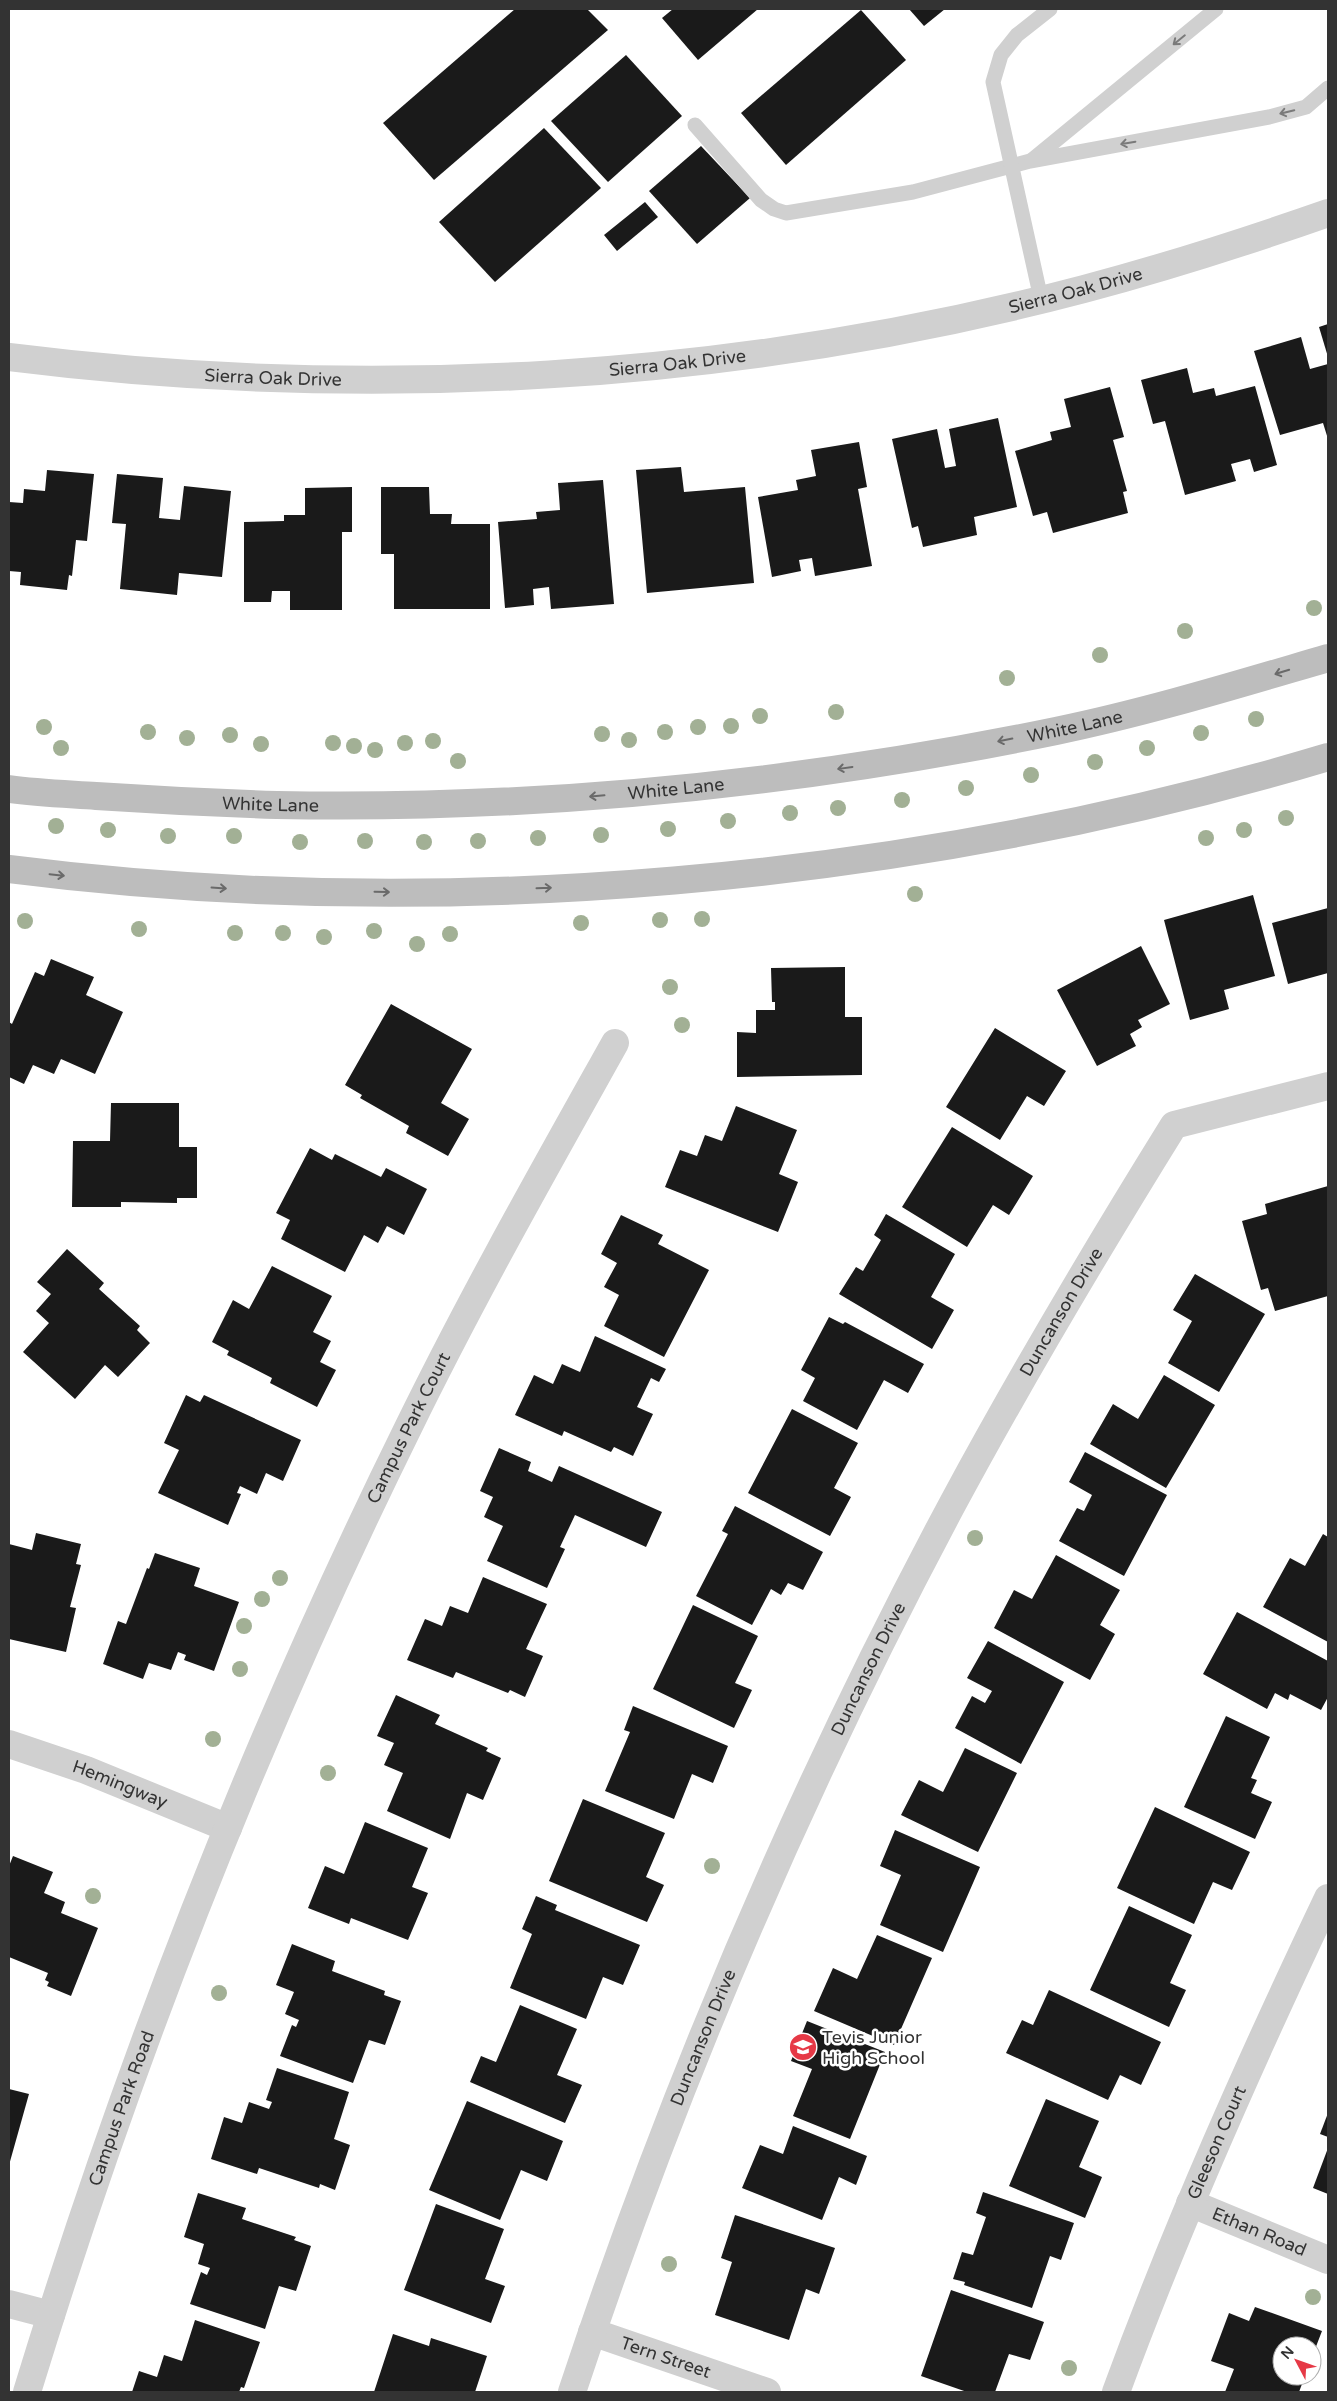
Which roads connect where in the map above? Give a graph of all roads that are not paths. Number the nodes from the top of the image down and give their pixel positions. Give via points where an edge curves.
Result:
1 (1050, 9) edge
2 (1216, 9) edge
3 (1328, 88) edge
4 (695, 125) dead end
5 (1030, 161) junction
6 (1012, 166) junction
7 (1328, 213) edge
8 (1041, 299) junction
9 (9, 357) edge
10 (1328, 658) edge
11 (1328, 757) edge
12 (9, 789) edge
13 (9, 869) edge
14 (615, 1043) dead end
15 (1328, 1086) edge
16 (9, 1744) edge
17 (228, 1828) junction
18 (1328, 1898) edge
19 (1190, 2202) junction
20 (1328, 2260) edge
21 (9, 2304) edge
22 (50, 2315) junction
23 (592, 2332) junction
24 (27, 2392) edge
25 (572, 2392) edge
26 (767, 2392) edge
27 (1116, 2392) edge

1 - 6 lane via 1017,35 1001,55 993,82
2 -> 5 lane
3 -> 5 lane via 1306,107 1269,117
4 - 6 lane via 761,200 786,213 913,192
5 - 6 lane
6 - 8 lane
7 - 8 street, Sierra Oak Drive via 1229,247
8 - 9 street, Sierra Oak Drive via 810,346 661,365 512,376 361,380 231,377
10 -> 12 main road, White Lane via 1228,688 1059,730 887,762 715,787 541,801 366,807 191,803
13 -> 11 main road via 235,889 409,892 584,887 748,873 931,848 1102,816
14 - 17 street, Campus Park Court via 509,1233 408,1428 314,1626
15 - 23 street, Duncanson Drive via 1174,1125 1103,1240 954,1503 850,1708 777,1864 699,2049
16 - 17 street, Hemingway via 86,1770
17 - 22 street, Campus Park Road via 149,2028
18 - 19 street, Gleeson Court via 1263,2035
19 - 20 street, Ethan Road
19 - 27 street, Gleeson Court
21 - 22 street
22 - 24 street, Campus Park Road
23 - 25 street, Duncanson Drive
23 - 26 street, Tern Street

